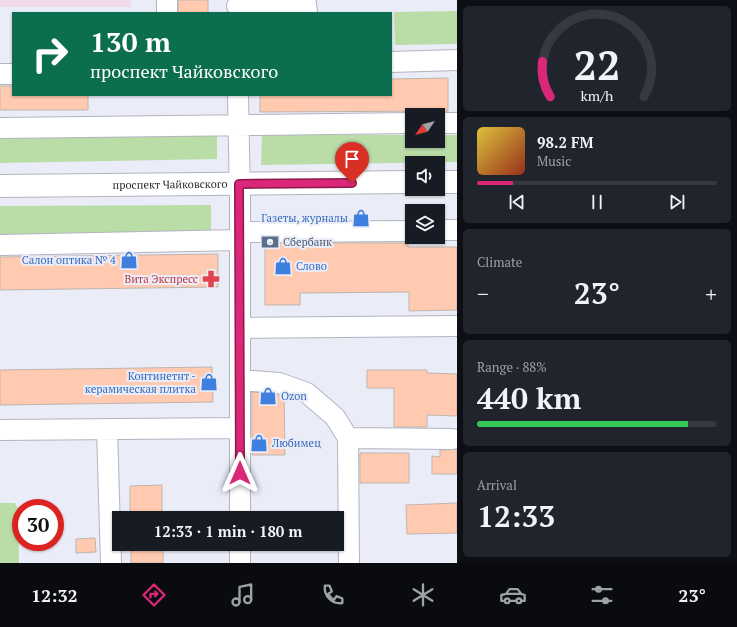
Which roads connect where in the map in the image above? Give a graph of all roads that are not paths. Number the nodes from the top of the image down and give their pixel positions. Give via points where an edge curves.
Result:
1 (166, 0) edge
2 (237, 6) edge
3 (167, 12) edge
4 (307, 12) edge
5 (457, 60) edge
6 (392, 62) edge
7 (0, 74) edge
8 (12, 74) edge
9 (238, 96) edge
10 (405, 123) edge
11 (445, 123) edge
12 (457, 123) edge
13 (238, 125) junction
14 (0, 128) edge
15 (405, 182) edge
16 (445, 182) edge
17 (457, 182) edge
18 (239, 184) junction
19 (0, 186) edge
20 (445, 230) edge
21 (457, 230) edge
22 (405, 231) edge
23 (240, 236) junction
24 (0, 245) edge
25 (457, 326) edge
26 (240, 328) junction
27 (240, 380) junction
28 (240, 428) junction
29 (107, 429) junction
30 (0, 430) edge
31 (348, 438) junction
32 (452, 439) dead end
33 (240, 511) edge
34 (240, 551) edge
35 (111, 563) edge
36 (240, 563) edge
37 (349, 563) edge

1 - 3 street
2 - 4 street via 306,4
5 - 6 street
7 - 8 street
9 - 13 street
10 - 13 street
11 - 12 street
13 - 14 street
13 - 18 street
15 - 18 main road, проспект Чайковского
16 - 17 main road
18 - 19 main road, проспект Чайковского
18 - 23 street
20 - 21 street
22 - 23 street
23 - 24 street
23 - 26 street
25 - 26 street
26 - 27 street
27 - 28 street
27 - 31 street via 279,383 307,394 335,417
28 - 29 street
28 - 33 street
29 - 30 street
29 - 35 street
31 - 32 street
31 - 37 street
34 - 36 street

